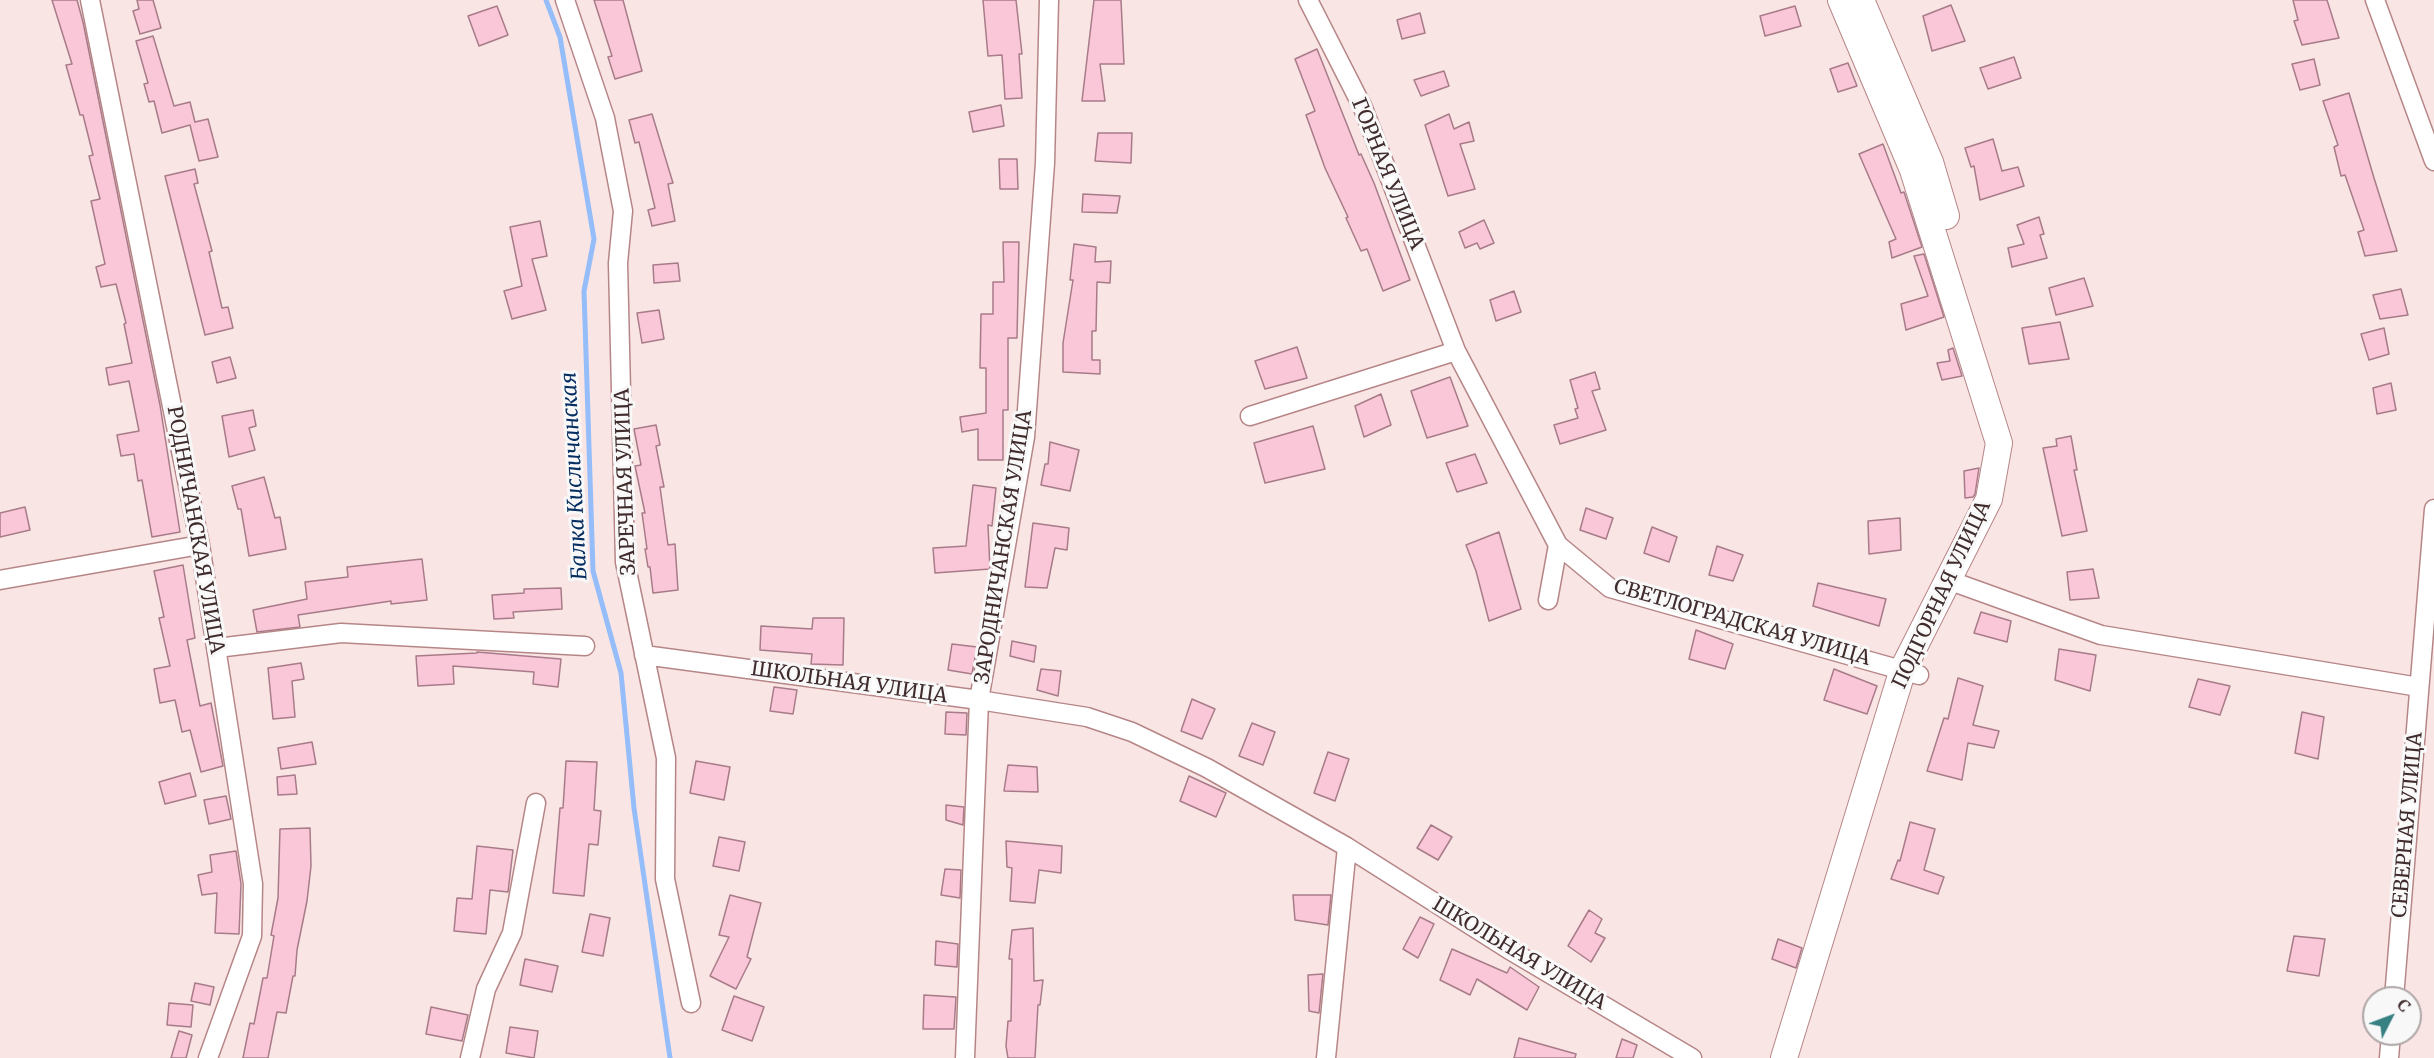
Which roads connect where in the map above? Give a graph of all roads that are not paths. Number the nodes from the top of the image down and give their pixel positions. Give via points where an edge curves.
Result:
1 (90, 0) edge
2 (565, 0) edge
3 (1049, 0) edge
4 (1308, 0) edge
5 (1841, 0) edge
6 (1861, 0) edge
7 (2375, 0) edge
8 (2434, 161) edge
9 (1456, 351) junction
10 (1466, 372) joint
11 (1250, 416) dead end
12 (2434, 509) edge
13 (200, 545) junction
14 (1558, 545) junction
15 (0, 580) edge
16 (1954, 583) junction
17 (1548, 600) dead end
18 (585, 646) dead end
19 (216, 648) junction
20 (644, 655) junction
21 (1911, 672) junction
22 (2419, 687) junction
23 (979, 700) junction
24 (536, 803) dead end
25 (1347, 847) junction
26 (2395, 986) edge
27 (691, 1003) dead end
28 (208, 1058) edge
29 (470, 1058) edge
30 (965, 1058) edge
31 (1326, 1058) edge
32 (1692, 1058) edge
33 (1784, 1058) edge
34 (1801, 1058) edge

1 - 13 street, РОДНИЧАНСКАЯ УЛИЦА
2 - 20 street, ЗАРЕЧНАЯ УЛИЦА via 605,118 623,211 618,263 625,562
3 - 23 street, ЗАРОДНИЧАНСКАЯ УЛИЦА via 1045,163 1025,437
4 - 9 street, ГОРНАЯ УЛИЦА via 1363,108
5 - 16 street, ПОДГОРНАЯ УЛИЦА via 1913,170 2000,443 1989,499
6 - 16 street via 1930,162 2012,448 2000,503
7 - 8 street
9 - 10 street, ГОРНАЯ УЛИЦА
9 - 11 street
10 - 14 street, СВЕТЛОГРАДСКАЯ УЛИЦА
12 - 22 street, СЕВЕРНАЯ УЛИЦА
13 - 15 street
13 - 19 street, РОДНИЧАНСКАЯ УЛИЦА
14 - 17 street
14 - 21 street, СВЕТЛОГРАДСКАЯ УЛИЦА via 1610,588
16 - 21 street
16 - 22 street via 2101,635
18 - 19 street via 341,633
19 - 28 street, РОДНИЧАНСКАЯ УЛИЦА via 253,884 252,936
20 - 23 street, ШКОЛЬНАЯ УЛИЦА
20 - 27 street, ЗАРЕЧНАЯ УЛИЦА via 666,758 665,879
21 - 33 street, ПОДГОРНАЯ УЛИЦА
21 - 34 street, ПОДГОРНАЯ УЛИЦА
22 - 26 street, СЕВЕРНАЯ УЛИЦА
23 - 25 street, ШКОЛЬНАЯ УЛИЦА via 1087,717 1132,732 1207,768
23 - 30 street, ЗАРОДНИЧАНСКАЯ УЛИЦА
24 - 29 street via 512,933 486,989
25 - 31 street
25 - 32 street, ШКОЛЬНАЯ УЛИЦА via 1508,949

